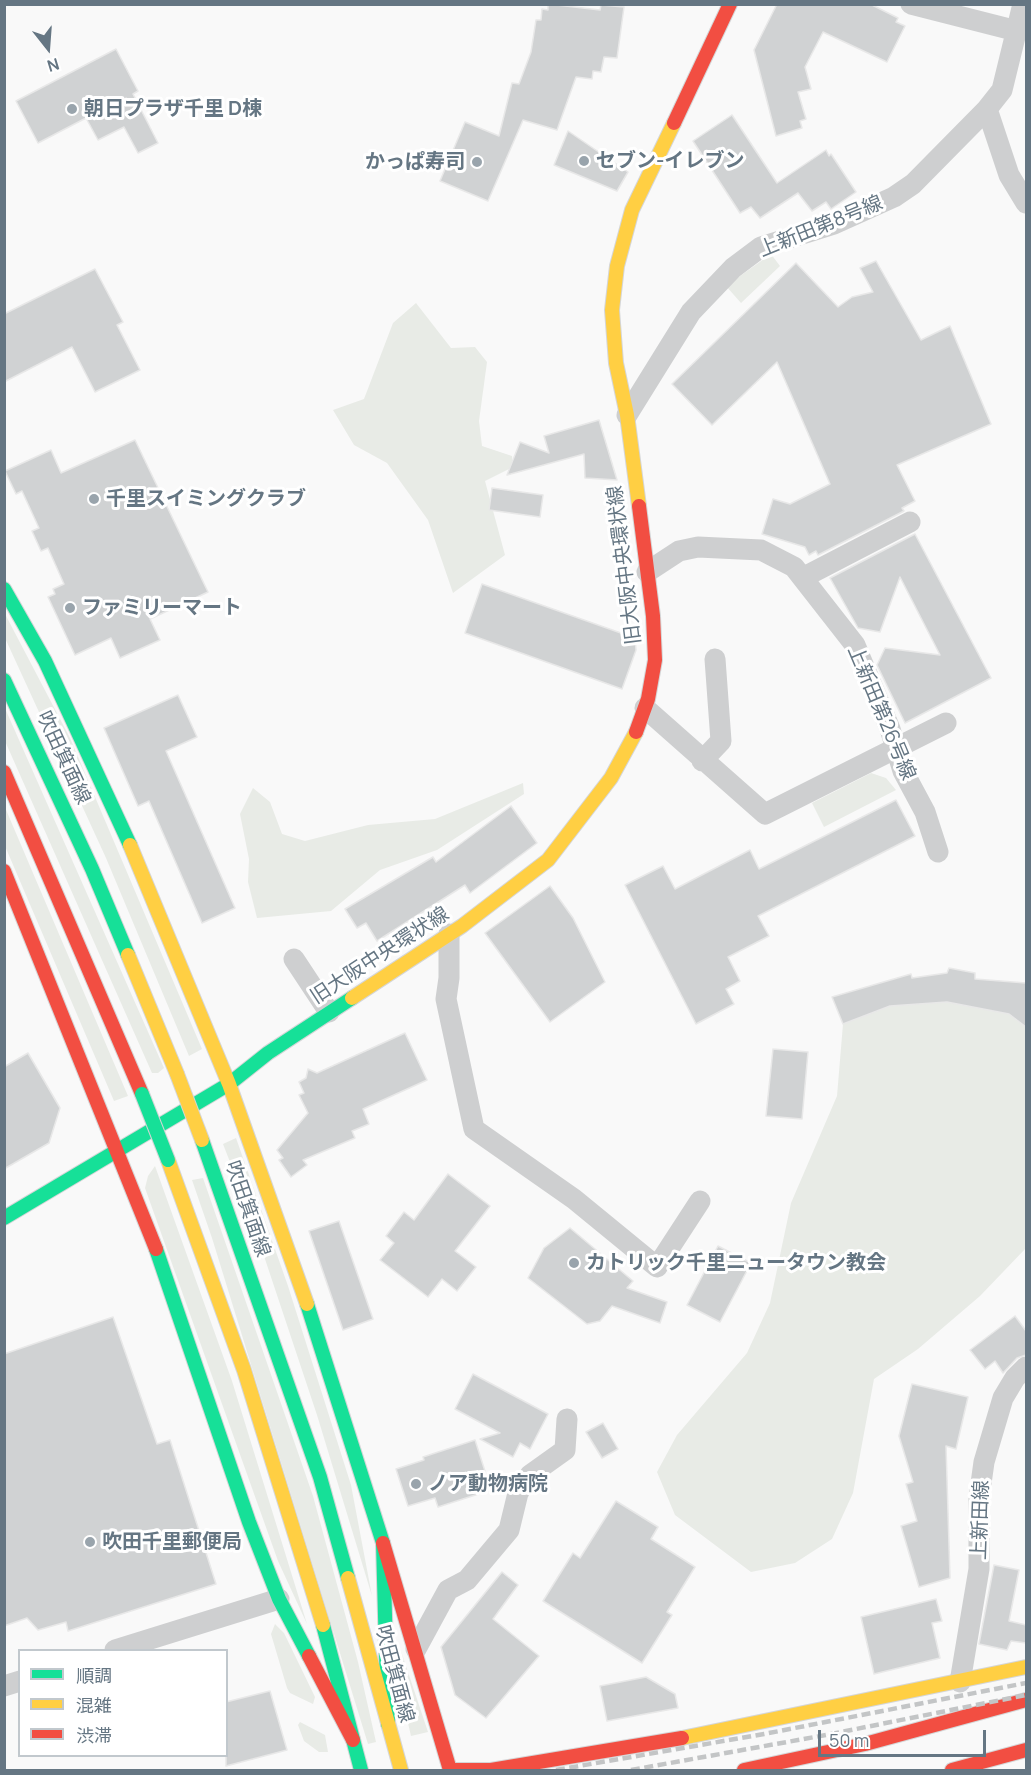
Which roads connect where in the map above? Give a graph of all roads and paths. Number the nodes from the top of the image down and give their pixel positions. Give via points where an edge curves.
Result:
1 (730, 4) edge
2 (911, 4) edge
3 (1023, 4) edge
4 (1017, 32) junction
5 (987, 109) junction
6 (1026, 203) edge
7 (627, 415) junction
8 (910, 522) dead end
9 (647, 572) junction
10 (804, 577) junction
11 (4, 589) edge
12 (715, 659) dead end
13 (4, 680) edge
14 (645, 708) junction
15 (946, 723) dead end
16 (896, 749) junction
17 (702, 760) junction
18 (4, 772) edge
19 (938, 852) dead end
20 (4, 871) edge
21 (449, 934) junction
22 (294, 958) dead end
23 (329, 1012) junction
24 (229, 1084) junction
25 (118, 1150) junction
26 (700, 1201) dead end
27 (4, 1218) edge
28 (1026, 1367) edge
29 (567, 1419) dead end
30 (383, 1543) junction
31 (279, 1599) junction
32 (416, 1648) junction
33 (118, 1649) edge
34 (1026, 1667) edge
35 (960, 1682) junction
36 (1026, 1700) edge
37 (388, 1724) junction
38 (353, 1740) junction
39 (1026, 1750) edge
40 (361, 1770) edge
41 (401, 1770) edge
42 (450, 1770) edge
43 (456, 1770) edge
44 (744, 1770) edge
45 (952, 1770) edge

1 - 7 main road, 旧大阪中央環状線 via 635,203 617,266 612,310 616,363
2 - 4 street
3 - 4 street
4 - 5 street via 1002,90
5 - 6 street via 1009,175
5 - 7 street, 上新田第8号線 via 913,184 894,197 834,224 761,247 733,268 686,319
7 - 9 main road, 旧大阪中央環状線
8 - 10 street
9 - 10 street, 上新田第26号線 via 688,548 744,548 780,558
9 - 14 main road, 旧大阪中央環状線 via 655,660
10 - 16 street, 上新田第26号線 via 855,645
11 - 24 main road via 45,661 142,871
12 - 17 street via 721,741
13 - 37 main road, 吹田箕面線, bridge via 92,869 202,1140 320,1477
14 - 17 street
14 - 21 main road, 旧大阪中央環状線 via 611,778 560,846 519,884
15 - 16 street
16 - 17 street via 765,814
16 - 19 street, 上新田第26号線 via 925,812
18 - 38 main road, bridge via 142,1094 244,1370 324,1630
20 - 25 main road
21 - 23 main road, 旧大阪中央環状線
21 - 26 street via 446,999 474,1129 574,1199 657,1268
22 - 23 street
23 - 24 main road, 旧大阪中央環状線
24 - 25 main road, 旧大阪中央環状線
24 - 30 main road via 309,1308
25 - 27 main road, 旧大阪中央環状線
25 - 31 main road
28 - 35 street, 上新田線 via 1003,1398 984,1462 978,1506 979,1569
29 - 32 street via 565,1450 530,1475 518,1493 509,1530 466,1580 448,1590
30 - 32 main road
30 - 37 main road
31 - 33 street
31 - 38 main road
32 - 42 main road
34 - 35 main road
35 - 43 main road via 700,1735 491,1770
36 - 44 main road via 865,1744
37 - 41 main road, 吹田箕面線
38 - 40 main road
39 - 45 main road

